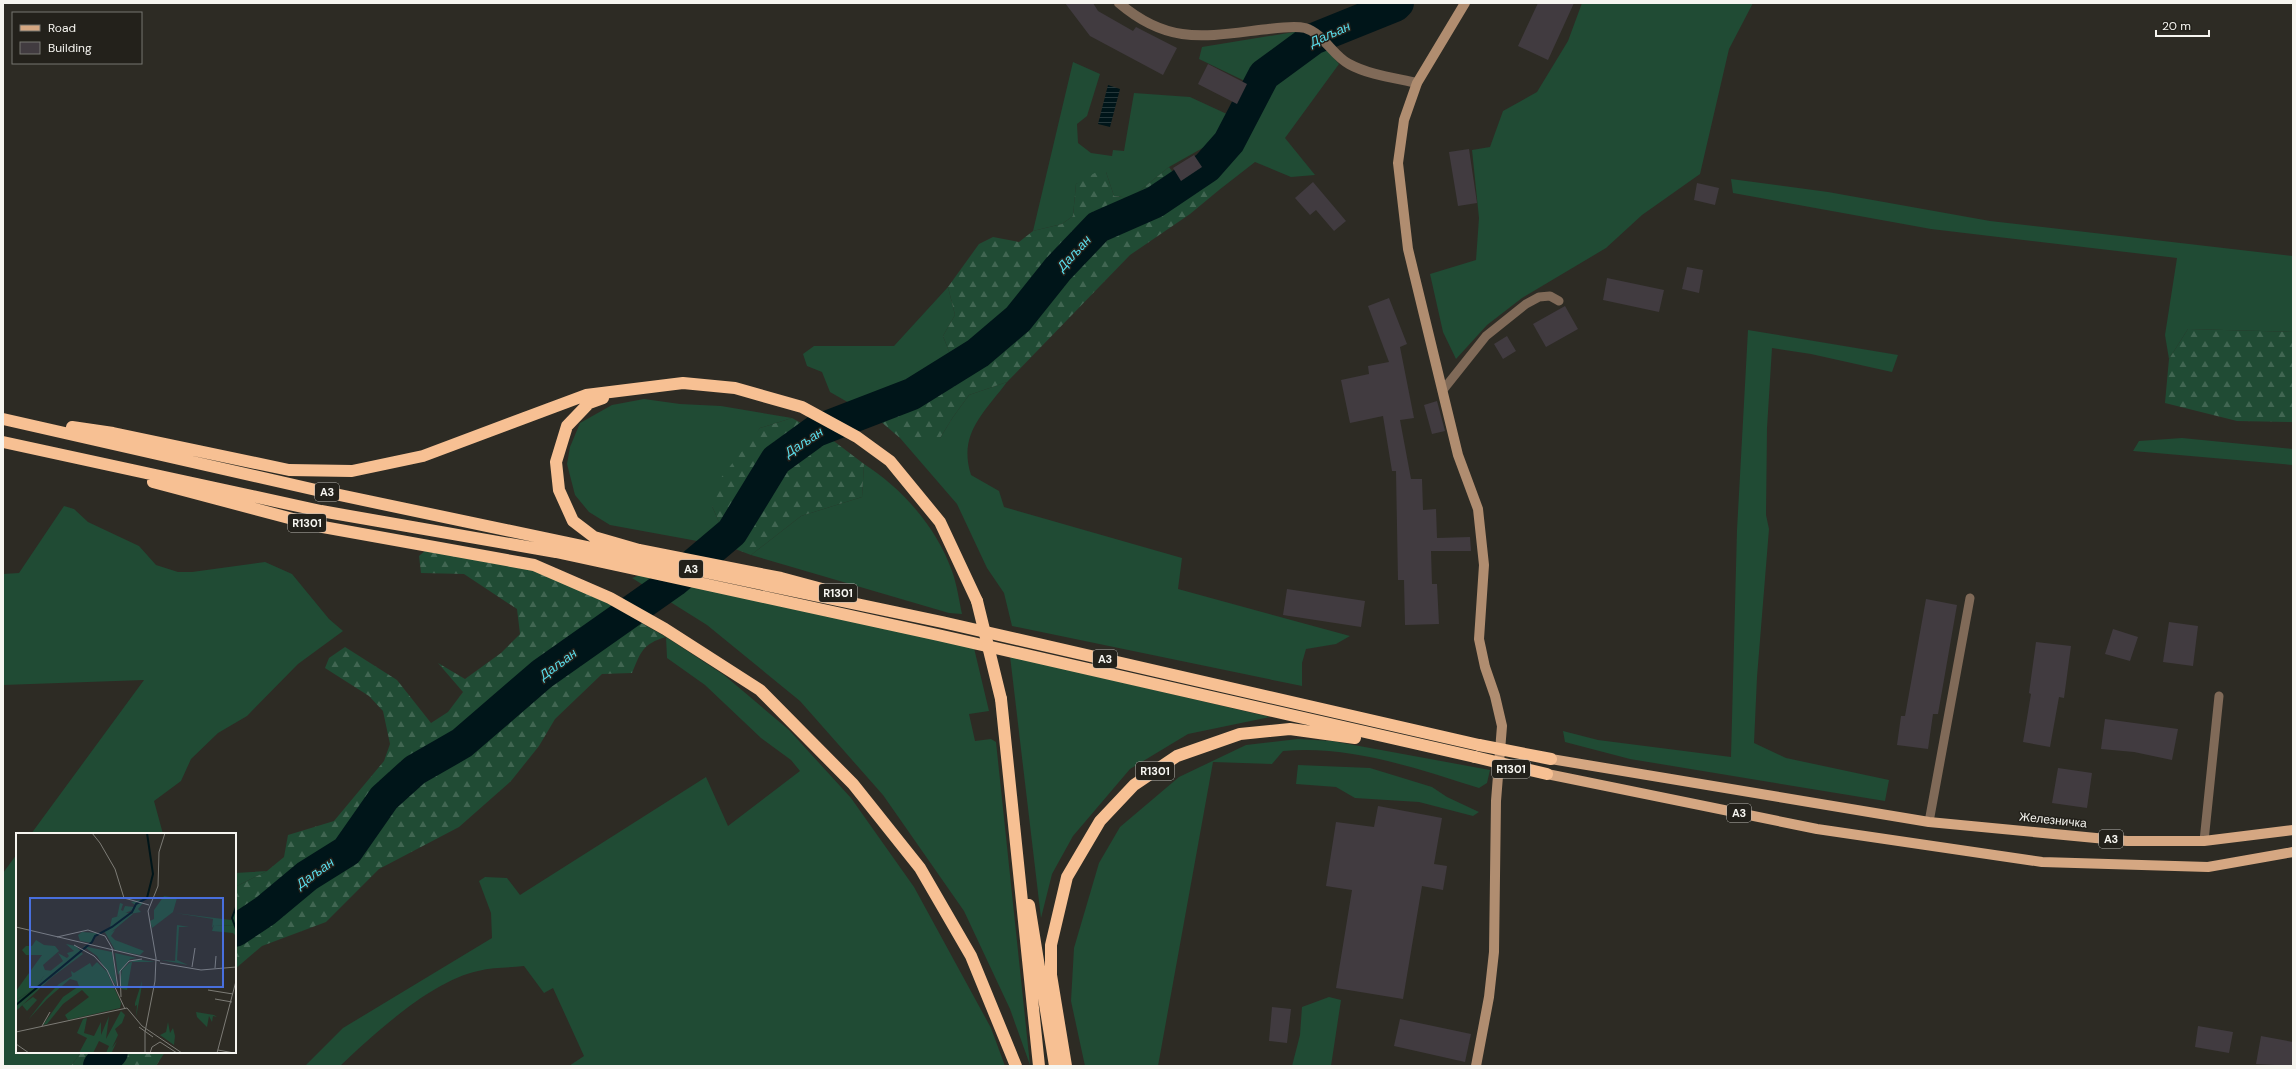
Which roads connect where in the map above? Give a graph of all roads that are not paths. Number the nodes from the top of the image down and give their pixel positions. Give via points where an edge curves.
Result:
1 (1120, 3) edge
2 (1465, 3) edge
3 (1416, 83) junction
4 (1559, 301) dead end
5 (639, 387) junction
6 (1443, 390) junction
7 (3, 418) edge
8 (3, 442) edge
9 (652, 563) junction
10 (730, 578) junction
11 (1970, 598) dead end
12 (2220, 696) dead end
13 (1551, 759) joint
14 (1475, 760) junction
15 (1547, 774) joint
16 (1929, 822) junction
17 (1016, 828) junction
18 (2293, 830) edge
19 (2204, 841) junction
20 (2293, 852) edge
21 (1016, 1066) edge
22 (1039, 1066) edge
23 (1055, 1066) edge
24 (1066, 1066) edge
25 (1476, 1066) edge

1 - 3 street via 1133,15 1163,30 1188,36 1305,28 1317,35 1337,56 1350,64
2 - 3 street
3 - 6 street via 1404,120 1398,163 1408,249
4 - 6 lane via 1550,296 1539,297 1526,304 1486,336
5 - 7 highway via 586,395 423,456 352,471 289,470 113,433
5 - 9 highway via 589,403 567,426 556,462 559,490 573,521 594,537
5 - 17 highway, bridge via 683,383 735,388 802,407 857,437 890,461 940,522 977,601 1001,699
6 - 25 street via 1458,454 1478,509 1484,565 1479,640 1502,726 1496,801 1494,952 1489,998
7 - 9 highway, A3 via 316,490
8 - 9 highway, A3 via 321,510 556,552
8 - 21 highway, R1301 via 323,527 534,564 610,598 665,629 760,690 853,784 920,868 971,956
9 - 10 highway, A3
9 - 10 highway
10 - 13 highway, A3, bridge via 942,622 1478,745
10 - 14 highway, A3 via 938,634
11 - 16 lane
12 - 19 lane
13 - 16 main road, A3
14 - 15 highway, A3, bridge
14 - 24 highway, R1301 via 1342,735 1290,729 1240,734 1177,756 1134,785 1100,821 1067,877 1052,945 1051,975
15 - 20 main road, A3 via 1817,829 2042,862 2200,867
16 - 19 main road, Железничка / A3 via 2127,840
17 - 22 highway
17 - 23 highway
18 - 19 main road, Железничка / A3

